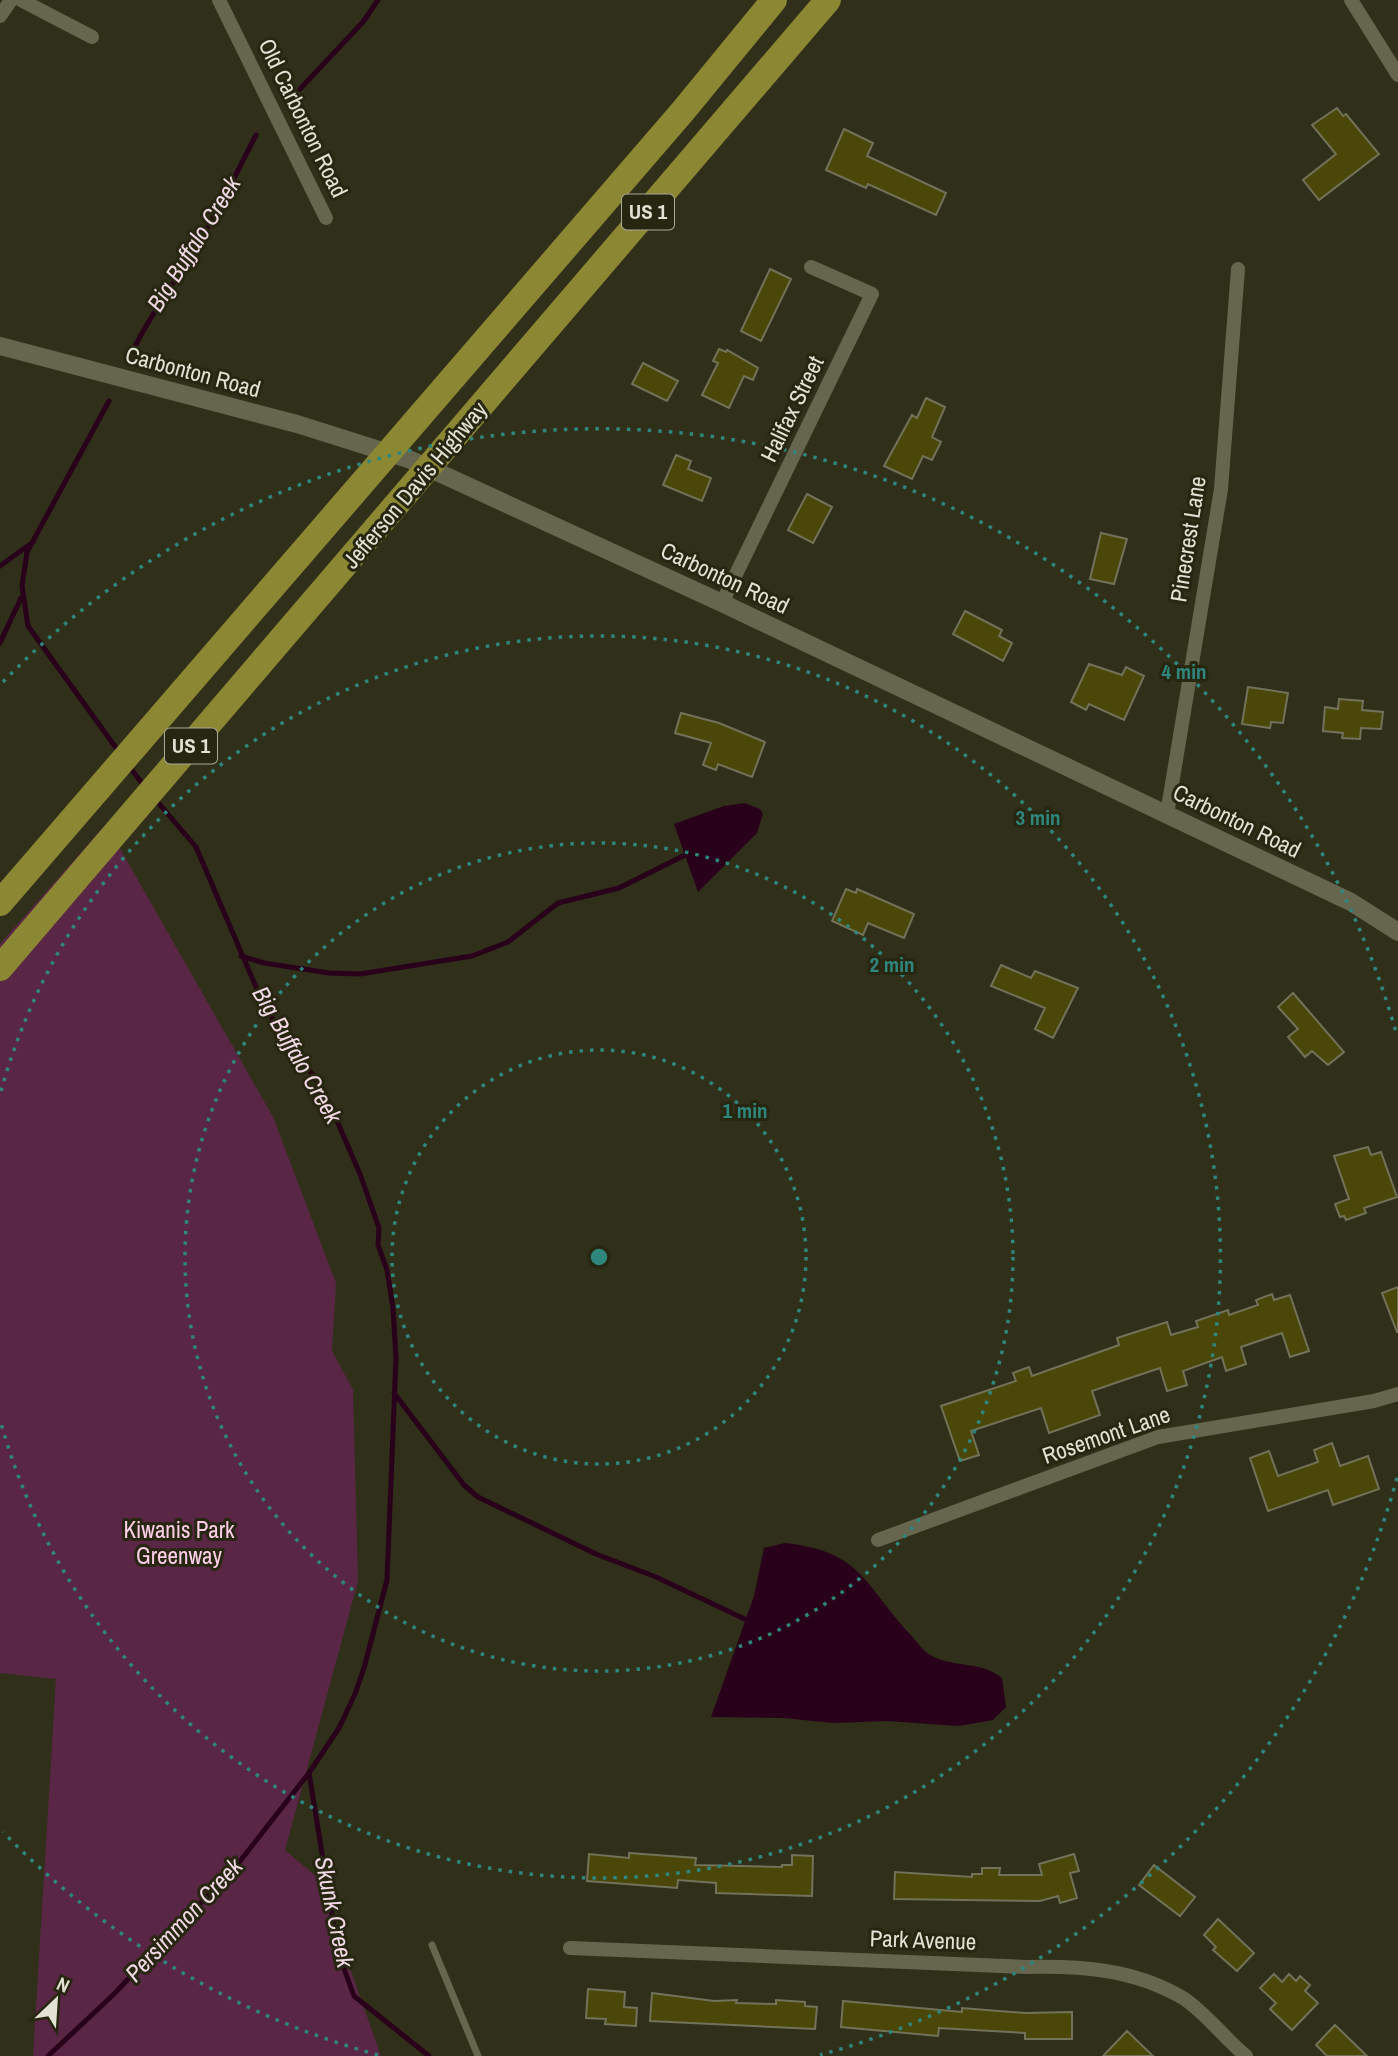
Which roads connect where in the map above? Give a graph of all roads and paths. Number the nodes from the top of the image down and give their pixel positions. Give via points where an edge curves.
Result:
1 (11, 0) edge
2 (21, 0) edge
3 (219, 0) edge
4 (774, 0) edge
5 (828, 0) edge
6 (1351, 0) edge
7 (0, 16) edge
8 (92, 37) dead end
9 (1398, 75) edge
10 (326, 218) dead end
11 (811, 267) dead end
12 (1238, 270) dead end
13 (0, 346) edge
14 (722, 603) junction
15 (1167, 814) junction
16 (0, 903) edge
17 (1398, 932) edge
18 (0, 968) edge
19 (1398, 1394) edge
20 (878, 1540) dead end
21 (432, 1945) dead end
22 (570, 1948) dead end
23 (478, 2056) edge
24 (1246, 2056) edge

1 - 7 street
2 - 8 street
3 - 10 street, Old Carbonton Road
4 - 16 highway, Jefferson Davis Highway / US 1
5 - 18 highway, Jefferson Davis Highway / US 1
6 - 9 street
11 - 14 street, Halifax Street via 872,294
12 - 15 street, Pinecrest Lane via 1221,489
13 - 14 street, Carbonton Road via 411,460
14 - 15 street, Carbonton Road
15 - 17 street, Carbonton Road via 1351,902
19 - 20 street, Rosemont Lane via 1158,1437
21 - 23 lane
22 - 24 street, Park Avenue via 1086,1966 1125,1973 1184,1999

